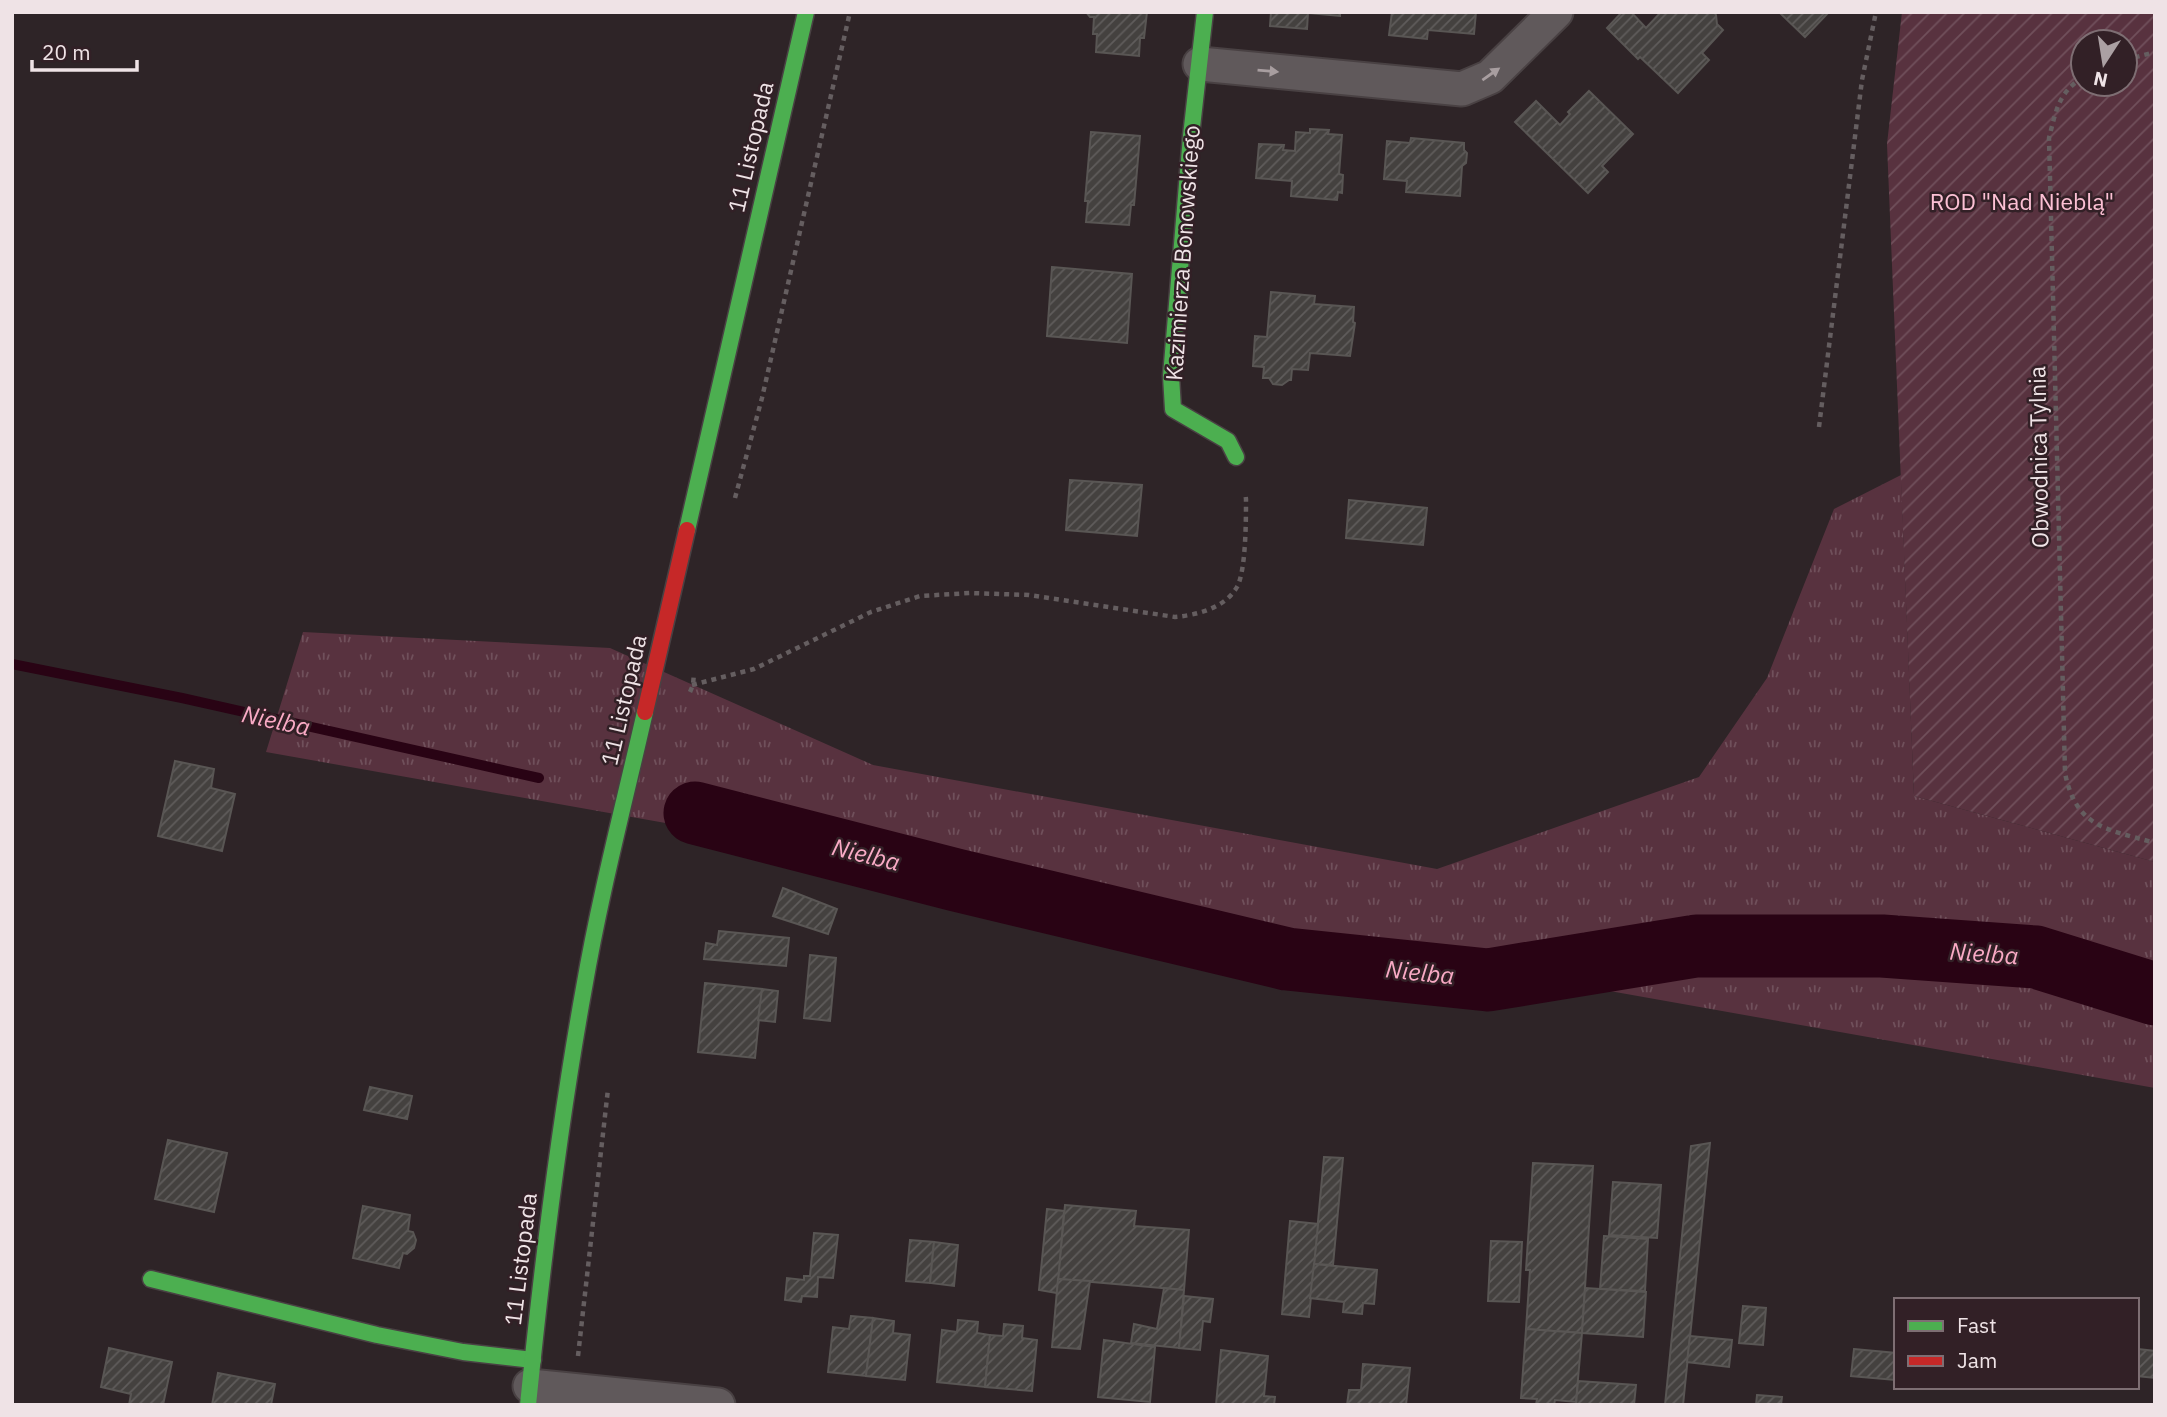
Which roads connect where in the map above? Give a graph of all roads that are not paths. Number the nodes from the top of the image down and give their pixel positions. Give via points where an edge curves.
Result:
1 (806, 12) edge
2 (1205, 12) edge
3 (1556, 12) edge
4 (1200, 64) junction
5 (1236, 457) road end
6 (151, 1279) dead end
7 (530, 1384) edge
8 (718, 1405) edge

1 - 7 main road, 11 Listopada via 599,913 558,1146
2 - 4 main road, Kazimierza Bonowskiego
4 -> 3 street via 1462,89 1490,77
4 - 5 main road, Kazimierza Bonowskiego via 1171,376 1173,409 1228,441
6 - 7 main road via 463,1352
7 - 8 street

